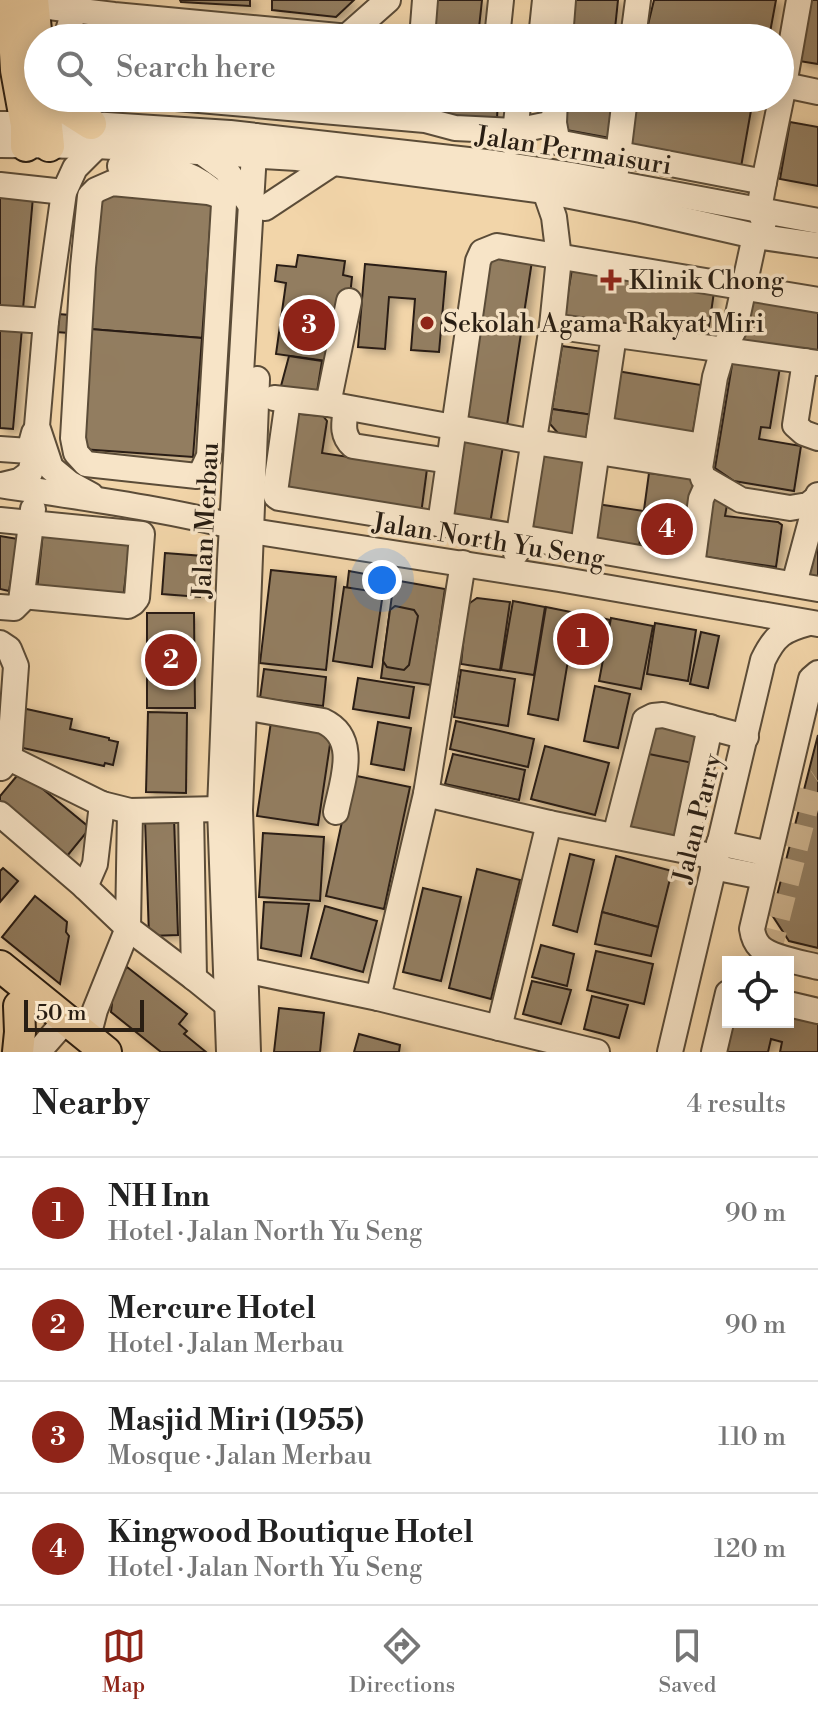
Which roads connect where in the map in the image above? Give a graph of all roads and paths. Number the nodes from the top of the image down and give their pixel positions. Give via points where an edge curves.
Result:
1 (169, 0) edge
2 (388, 0) edge
3 (425, 0) edge
4 (501, 0) edge
5 (528, 0) edge
6 (545, 0) edge
7 (563, 0) edge
8 (638, 0) edge
9 (799, 0) edge
10 (34, 2) edge
11 (115, 7) edge
12 (74, 10) junction
13 (31, 24) edge
14 (70, 24) edge
15 (182, 24) edge
16 (194, 24) edge
17 (364, 24) edge
18 (423, 24) edge
19 (498, 24) edge
20 (526, 24) edge
21 (542, 24) edge
22 (561, 24) edge
23 (635, 24) edge
24 (794, 25) edge
25 (24, 65) edge
26 (794, 87) edge
27 (818, 92) edge
28 (0, 102) edge
29 (64, 112) edge
30 (71, 112) edge
31 (374, 112) edge
32 (517, 112) edge
33 (555, 112) edge
34 (623, 112) edge
35 (777, 112) edge
36 (31, 126) edge
37 (455, 128) junction
38 (515, 131) junction
39 (555, 133) junction
40 (94, 135) junction
41 (263, 146) junction
42 (200, 151) junction
43 (618, 154) junction
44 (333, 163) junction
45 (495, 163) junction
46 (120, 166) dead end
47 (572, 175) junction
48 (764, 182) junction
49 (614, 183) junction
50 (0, 185) edge
51 (545, 191) junction
52 (64, 192) junction
53 (217, 194) junction
54 (258, 207) junction
55 (759, 209) junction
56 (818, 221) edge
57 (755, 236) junction
58 (818, 238) edge
59 (818, 245) edge
60 (55, 251) junction
61 (559, 258) junction
62 (221, 264) junction
63 (248, 266) junction
64 (83, 267) junction
65 (744, 287) junction
66 (818, 300) edge
67 (349, 301) dead end
68 (0, 318) edge
69 (46, 321) junction
70 (552, 326) junction
71 (614, 335) junction
72 (723, 350) junction
73 (216, 354) junction
74 (243, 356) junction
75 (812, 362) edge
76 (256, 396) junction
77 (288, 400) junction
78 (337, 406) junction
79 (37, 426) junction
80 (453, 426) junction
81 (818, 438) edge
82 (598, 441) junction
83 (534, 442) junction
84 (0, 449) edge
85 (29, 451) junction
86 (449, 461) junction
87 (203, 466) junction
88 (706, 466) junction
89 (235, 468) junction
90 (1, 485) edge
91 (101, 489) junction
92 (36, 491) junction
93 (818, 497) edge
94 (790, 508) junction
95 (150, 509) junction
96 (0, 520) edge
97 (31, 524) junction
98 (440, 524) junction
99 (242, 528) junction
100 (808, 529) junction
101 (142, 534) junction
102 (519, 537) junction
103 (574, 546) junction
104 (463, 563) junction
105 (692, 566) junction
106 (513, 571) junction
107 (559, 579) junction
108 (806, 586) edge
109 (11, 602) edge
110 (814, 624) edge
111 (0, 643) edge
112 (818, 673) edge
113 (233, 713) junction
114 (710, 727) junction
115 (746, 737) junction
116 (4, 764) edge
117 (426, 794) junction
118 (102, 804) junction
119 (220, 809) junction
120 (130, 811) junction
121 (191, 811) junction
122 (336, 812) dead end
123 (0, 814) edge
124 (549, 823) junction
125 (615, 836) junction
126 (684, 850) junction
127 (716, 856) junction
128 (766, 866) junction
129 (85, 887) junction
130 (128, 928) junction
131 (0, 966) edge
132 (818, 967) edge
133 (244, 970) junction
134 (194, 978) junction
135 (687, 981) junction
136 (722, 990) edge
137 (9, 998) edge
138 (378, 998) junction
139 (226, 1004) junction
140 (794, 1005) edge
141 (818, 1011) edge
142 (722, 1018) edge
143 (499, 1028) junction
144 (71, 1041) edge
145 (561, 1048) edge
146 (18, 1052) edge
147 (229, 1052) edge
148 (248, 1052) edge
149 (597, 1052) edge
150 (670, 1052) edge
151 (714, 1052) edge

1 - 16 street
2 - 17 street
3 - 18 street
4 - 19 street
5 - 20 street
6 - 21 street
7 - 22 street
8 - 23 street
9 - 24 street
10 - 12 street
10 - 13 main road
11 - 12 street
11 - 15 street
12 - 14 street
25 - 28 main road
26 - 27 street
29 - 36 main road
30 - 40 main road
31 - 37 street
32 - 38 street
33 - 39 street
34 - 43 street
35 - 48 street
36 - 40 street
37 - 38 street
37 - 41 street via 427,131 302,121 281,129
38 - 39 street
38 - 45 street via 509,151
39 - 43 street
39 - 47 street via 562,161
40 - 41 street
40 - 42 street
40 - 52 street
41 - 42 street
41 - 44 street, Jalan Permaisuri
41 - 45 street, Jalan Permaisuri
41 - 54 street, Jalan Merbau
42 - 54 street via 226,170
43 - 48 street
43 - 49 street
44 - 51 street, Jalan Permaisuri
44 - 54 street
45 - 47 street, Jalan Permaisuri
46 - 53 street via 183,172
47 - 49 street, Jalan Permaisuri
48 - 55 street
49 - 55 street, Jalan Permaisuri
50 - 52 street
51 - 57 street, Jalan Permaisuri
51 - 61 street
52 - 60 street
53 - 62 street via 224,204
53 - 64 street via 104,185 90,196
54 - 63 street, Jalan Merbau
54 - 76 street, Jalan Merbau
55 - 56 street, Jalan Permaisuri
55 - 58 street via 766,226
57 - 59 street, Jalan Permaisuri
57 - 65 street
60 - 64 street
60 - 69 street
61 - 65 street
61 - 70 street
61 - 80 street via 497,246 482,252
62 - 63 street
62 - 73 street
63 - 74 street, Jalan Merbau
64 - 87 street via 76,453 86,464
65 - 66 street
65 - 72 street via 735,328
67 - 78 street
68 - 69 street
69 - 79 street
70 - 71 street
70 - 83 street
71 - 72 street
71 - 82 street
72 - 75 street
72 - 88 street via 715,377
73 - 74 street
73 - 87 street
74 - 89 street, Jalan Merbau
75 - 81 street via 795,425
76 - 77 street
76 - 99 street, Jalan Merbau
77 - 78 street
77 - 98 street via 276,496
78 - 80 street
78 - 86 street via 346,440 353,446
79 - 85 street
79 - 91 street via 51,468 69,483
80 - 83 street
80 - 86 street
82 - 83 street
82 - 88 street
82 - 103 street
83 - 102 street
84 - 85 street
85 - 90 street via 30,473
86 - 98 street
87 - 89 street
87 - 91 street via 185,483
88 - 94 street via 741,500
88 - 105 street
89 - 99 street, Jalan Merbau
90 - 92 street
91 - 92 street
91 - 95 street, Jalan North Yu Seng
92 - 97 street
93 - 94 street
93 - 100 street
94 - 100 street
95 - 99 street, Jalan North Yu Seng
95 - 101 street
96 - 97 street
97 - 101 street
97 - 109 street
98 - 102 street
99 - 104 street, Jalan North Yu Seng
99 - 113 street, Jalan Merbau
100 - 108 street
101 - 109 street via 137,598 128,606
102 - 103 street
102 - 106 street
103 - 105 street
103 - 107 street
104 - 106 street, Jalan North Yu Seng
104 - 117 street
105 - 108 street
106 - 107 street, Jalan North Yu Seng
107 - 110 street, Jalan North Yu Seng
110 - 115 street, Jalan Parry via 785,629 771,643
111 - 116 street via 16,666
112 - 128 street via 811,679
113 - 119 street, Jalan Merbau
113 - 122 street via 333,726 346,748
113 - 133 street, Jalan Merbau
114 - 115 street
114 - 125 street via 663,715 645,720
114 - 126 street
115 - 127 street, Jalan Parry
116 - 118 street
117 - 124 street
117 - 138 street
118 - 120 street
118 - 129 street via 95,864
119 - 121 street
119 - 139 street, Jalan Merbau
120 - 121 street
120 - 130 street
121 - 134 street
123 - 129 street
124 - 125 street
124 - 143 street
125 - 126 street
126 - 127 street
127 - 128 street
127 - 135 street, Jalan Parry
128 - 132 street via 754,939 769,953
129 - 130 street
130 - 134 street
130 - 144 street via 95,1010
131 - 144 main road
133 - 138 street
133 - 148 street, Jalan Merbau
134 - 139 street
135 - 136 street
135 - 150 street, Jalan Parry
137 - 144 main road
137 - 146 main road via 20,1032
138 - 143 street
139 - 147 street, Jalan Merbau
140 - 141 street
142 - 151 street
143 - 145 street
145 - 149 street

